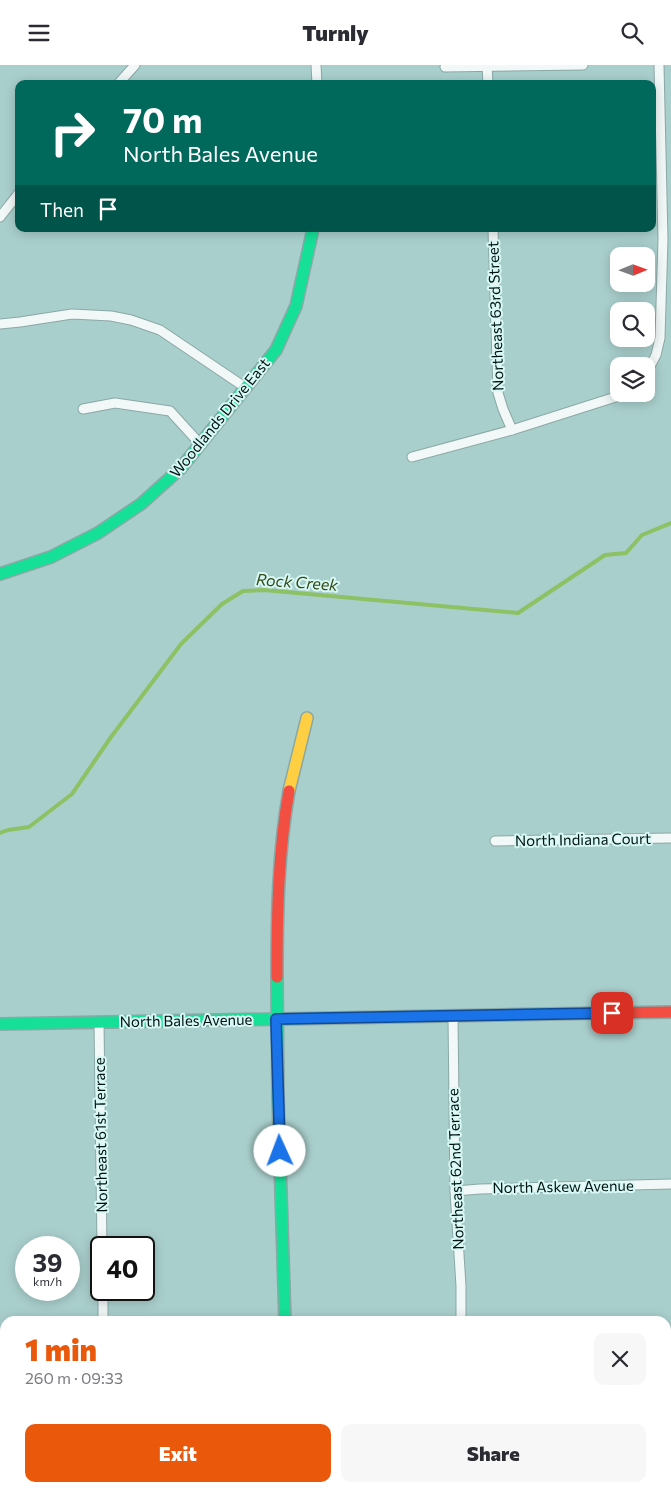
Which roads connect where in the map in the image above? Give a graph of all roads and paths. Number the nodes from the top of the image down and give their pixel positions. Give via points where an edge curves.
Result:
1 (135, 65) edge
2 (316, 65) edge
3 (583, 65) edge
4 (659, 65) edge
5 (487, 66) edge
6 (445, 67) dead end
7 (122, 80) edge
8 (317, 80) edge
9 (488, 80) edge
10 (15, 198) edge
11 (0, 217) edge
12 (312, 232) edge
13 (493, 232) edge
14 (667, 239) edge
15 (0, 324) edge
16 (655, 358) edge
17 (246, 388) junction
18 (610, 399) edge
19 (83, 409) dead end
20 (512, 430) junction
21 (201, 445) junction
22 (412, 457) dead end
23 (0, 574) edge
24 (307, 718) dead end
25 (671, 838) edge
26 (495, 841) dead end
27 (671, 1012) edge
28 (453, 1017) junction
29 (276, 1019) junction
30 (99, 1022) junction
31 (0, 1024) edge
32 (671, 1184) edge
33 (455, 1191) junction
34 (102, 1236) edge
35 (103, 1301) edge
36 (103, 1316) edge
37 (285, 1316) edge
38 (461, 1316) edge

1 - 7 street
2 - 8 street
3 - 5 street
4 - 14 street
5 - 6 street
5 - 9 street
10 - 11 street
12 - 17 street, Woodlands Drive East via 296,305 276,350
13 - 20 street, Northeast 63rd Street via 498,393
14 - 16 street via 659,347
15 - 17 street via 72,314 131,320 160,330
17 - 21 street, Woodlands Drive East
18 - 20 street
19 - 21 street via 115,403 170,411
20 - 22 street
21 - 23 street, Woodlands Drive East via 165,485 109,528 45,559
24 - 29 street via 292,777 280,856
25 - 26 street, North Indiana Court
27 - 28 street, North Bales Avenue
28 - 29 street, North Bales Avenue
28 - 33 street, Northeast 62nd Terrace
29 - 30 street, North Bales Avenue
29 - 37 street
30 - 31 street, North Bales Avenue
30 - 34 street, Northeast 61st Terrace
32 - 33 street, North Askew Avenue
33 - 38 street, Northeast 62nd Terrace
35 - 36 street

